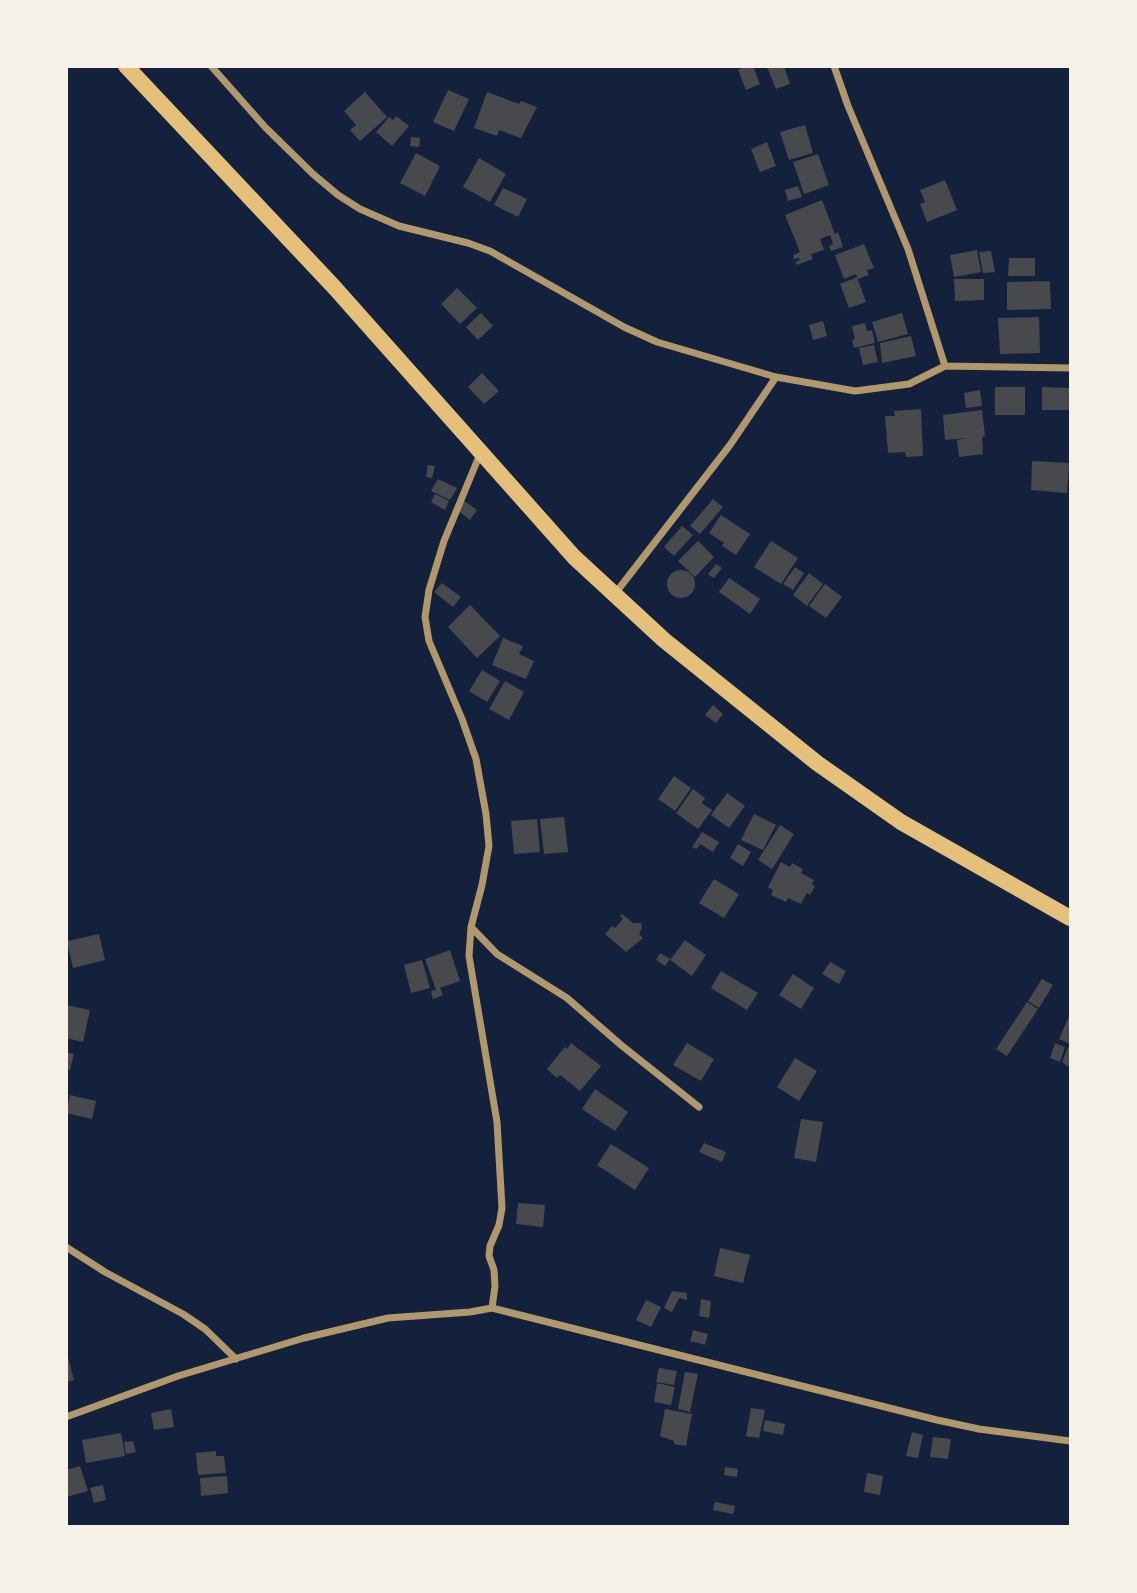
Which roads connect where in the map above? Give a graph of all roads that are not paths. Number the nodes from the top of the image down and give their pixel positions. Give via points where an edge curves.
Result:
1 (125, 66) edge
2 (211, 66) edge
3 (834, 66) edge
4 (945, 366) junction
5 (1070, 368) edge
6 (776, 377) junction
7 (480, 453) junction
8 (614, 595) junction
9 (1070, 918) edge
10 (471, 927) junction
11 (699, 1107) dead end
12 (66, 1247) edge
13 (492, 1308) junction
14 (236, 1359) junction
15 (66, 1417) edge
16 (1070, 1441) edge

1 - 7 highway via 334,288
2 - 6 street via 313,174 360,209 398,226 490,251 657,342
3 - 4 street via 908,249
4 - 5 street
4 - 6 street via 909,384 855,391
6 - 8 street via 717,463
7 - 8 highway via 573,557
7 - 10 street via 444,541 425,618 429,640 463,719 486,814 489,846
8 - 9 highway via 817,763 901,822
10 - 11 street via 497,954 567,999
10 - 13 street via 469,956 497,1122 502,1208 490,1246 495,1286
12 - 14 street via 183,1314
13 - 14 street via 388,1318
13 - 16 street via 937,1420
14 - 15 street

